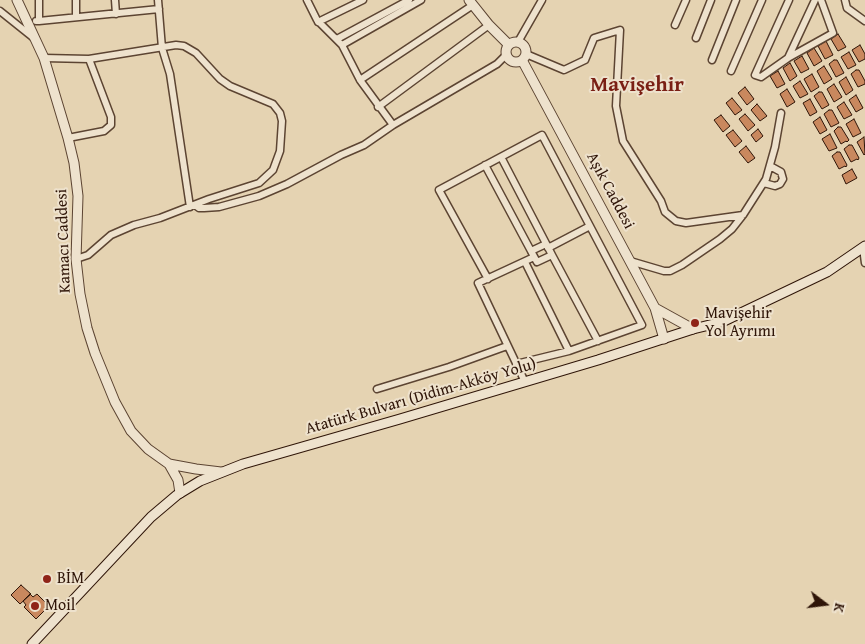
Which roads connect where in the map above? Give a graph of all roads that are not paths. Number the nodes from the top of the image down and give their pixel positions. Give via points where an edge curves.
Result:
1 (17, 0) edge
2 (39, 0) edge
3 (76, 0) edge
4 (115, 0) edge
5 (158, 0) edge
6 (307, 0) edge
7 (363, 0) edge
8 (409, 0) edge
9 (421, 0) edge
10 (542, 0) edge
11 (686, 0) edge
12 (711, 0) edge
13 (736, 0) edge
14 (762, 0) edge
15 (789, 0) edge
16 (815, 0) edge
17 (821, 0) edge
18 (845, 0) edge
19 (471, 3) edge
20 (159, 9) junction
21 (0, 11) edge
22 (116, 14) junction
23 (76, 17) junction
24 (38, 21) junction
25 (28, 22) junction
26 (318, 22) junction
27 (865, 22) edge
28 (489, 25) junction
29 (675, 25) dead end
30 (696, 38) dead end
31 (337, 39) junction
32 (38, 42) junction
33 (342, 45) junction
34 (511, 47) junction
35 (162, 48) junction
36 (524, 57) junction
37 (44, 58) junction
38 (788, 58) junction
39 (89, 59) junction
40 (712, 60) dead end
41 (731, 72) dead end
42 (360, 80) junction
43 (378, 107) junction
44 (781, 114) dead end
45 (393, 125) junction
46 (68, 138) junction
47 (501, 157) junction
48 (485, 165) junction
49 (770, 166) junction
50 (764, 183) junction
51 (192, 206) junction
52 (743, 215) junction
53 (590, 226) junction
54 (547, 246) junction
55 (864, 247) edge
56 (532, 254) junction
57 (552, 256) junction
58 (76, 259) junction
59 (630, 261) junction
60 (525, 262) junction
61 (865, 263) edge
62 (488, 278) junction
63 (655, 308) junction
64 (694, 329) junction
65 (664, 339) junction
66 (598, 341) junction
67 (508, 346) junction
68 (568, 351) junction
69 (516, 364) junction
70 (525, 382) junction
71 (377, 389) dead end
72 (169, 464) junction
73 (221, 472) junction
74 (180, 493) junction
75 (32, 644) edge

1 - 25 street, Kamacı Caddesi
2 - 24 street
3 - 23 street
4 - 22 street
5 - 20 street
6 - 26 street
7 - 26 street
8 - 31 street
9 - 33 street
10 - 34 street
11 - 29 street
12 - 30 street
13 - 40 street
14 - 41 street
15 - 38 street via 755,75 761,77
16 - 38 street
17 - 38 street via 833,33
18 - 27 street via 847,8
19 - 28 street, Aşık Caddesi
19 - 42 street
20 - 22 street
20 - 35 street
21 - 32 street
22 - 23 street
23 - 24 street
24 - 25 street
25 - 32 street, Kamacı Caddesi
26 - 31 street
28 - 34 street, Aşık Caddesi
28 - 43 street
31 - 33 street
32 - 37 street, Kamacı Caddesi
33 - 42 street
34 - 36 street, Aşık Caddesi via 525,47
34 - 36 street, Aşık Caddesi via 513,61
34 - 45 street via 497,64
35 - 39 street
35 - 51 street via 170,74
35 - 51 street via 180,45 192,50 225,83 273,104 282,121 280,151 273,170 264,179 253,186
36 - 52 street via 564,70 585,60 594,38 620,30 616,106 623,141 665,212 676,221 686,223
36 - 59 street, Aşık Caddesi
37 - 39 street
37 - 46 street, Kamacı Caddesi
39 - 46 street via 111,117 111,126 104,131
42 - 43 street
43 - 45 street
44 - 49 street
45 - 51 street via 364,145 259,196 219,207
46 - 58 street, Kamacı Caddesi via 78,196
47 - 48 street
47 - 53 street via 542,135
47 - 54 street
48 - 56 street
48 - 62 street via 438,190
49 - 50 street
49 - 50 street via 781,172 783,179 774,186
50 - 52 street
51 - 58 street via 111,235 88,255
52 - 59 street via 720,239 670,271
53 - 54 street
53 - 66 street via 642,325
54 - 56 street
54 - 57 street
55 - 61 street
55 - 64 street, Atatürk Bulvarı (Didim-Akköy Yolu) via 827,272 792,289 722,322
56 - 57 street via 536,262
56 - 60 street
57 - 66 street
58 - 72 street, Kamacı Caddesi via 87,328 115,402 131,431
59 - 63 street, Aşık Caddesi
60 - 62 street
60 - 68 street
62 - 67 street via 478,283
63 - 64 street
63 - 65 street, Aşık Caddesi
64 - 65 street, Atatürk Bulvarı (Didim-Akköy Yolu)
65 - 70 street, Atatürk Bulvarı (Didim-Akköy Yolu)
66 - 68 street
67 - 69 street
67 - 71 street
68 - 69 street
69 - 70 street
70 - 73 street, Atatürk Bulvarı (Didim-Akköy Yolu)
72 - 73 street, Kamacı Caddesi
72 - 74 street via 178,480
73 - 74 street, Atatürk Bulvarı (Didim-Akköy Yolu)
74 - 75 street, Atatürk Bulvarı (Didim-Akköy Yolu) via 151,516

